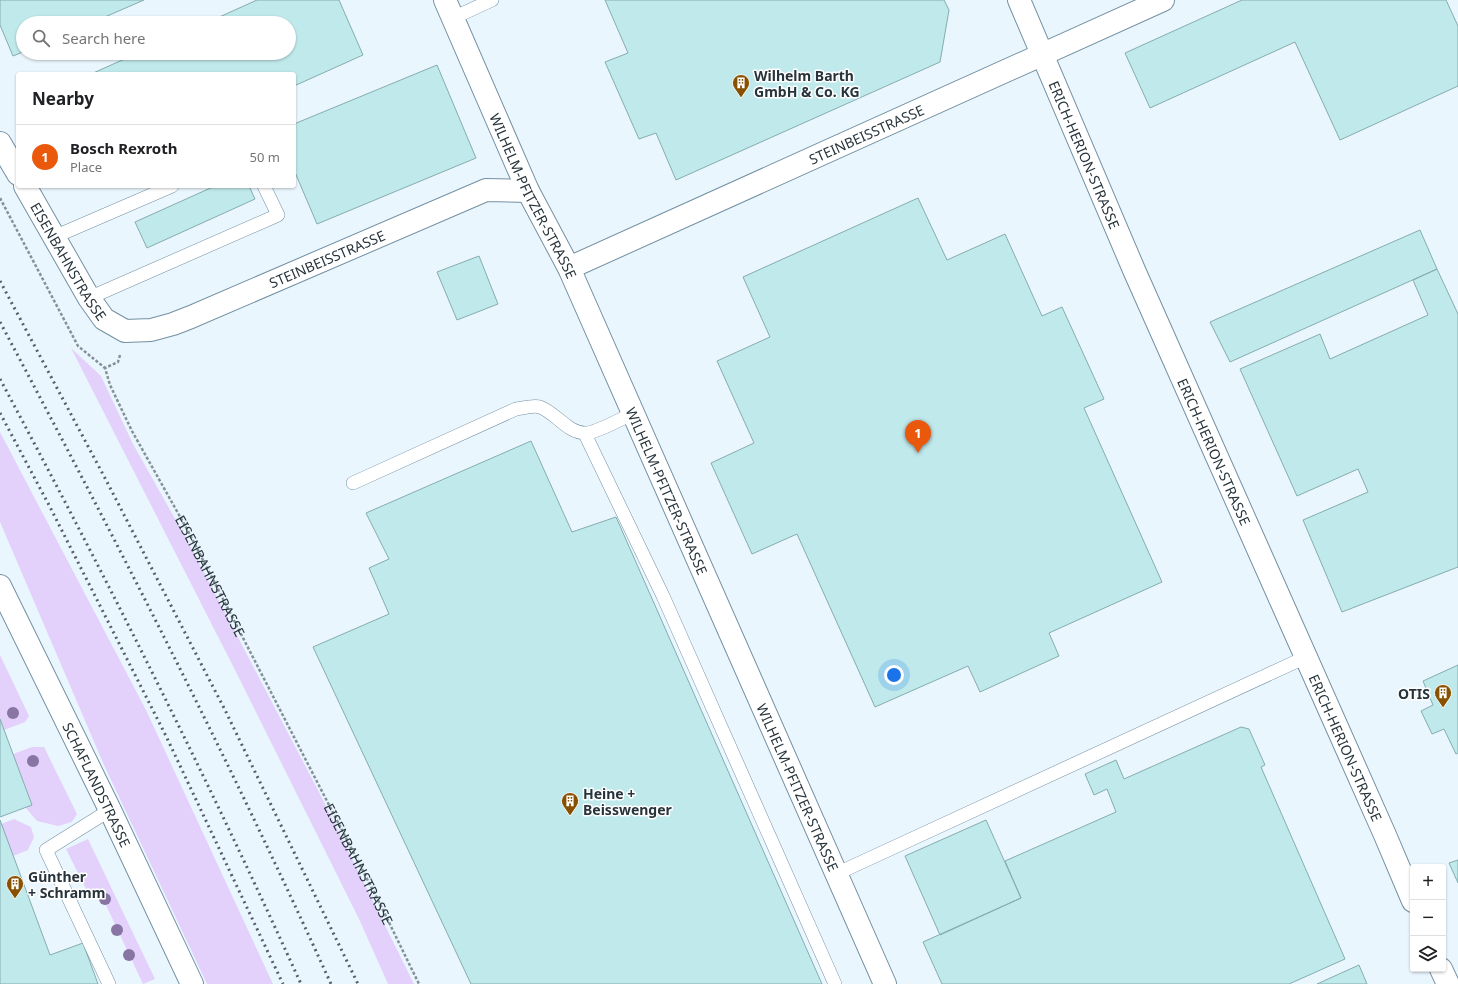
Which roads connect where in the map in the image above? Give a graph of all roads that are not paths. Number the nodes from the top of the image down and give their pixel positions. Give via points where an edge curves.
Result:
1 (492, 0) edge
2 (1020, 0) edge
3 (1163, 0) edge
4 (449, 9) edge
5 (1042, 55) junction
6 (0, 143) edge
7 (16, 171) edge
8 (26, 188) edge
9 (167, 188) edge
10 (265, 188) edge
11 (528, 191) junction
12 (54, 237) junction
13 (568, 268) junction
14 (89, 298) junction
15 (125, 331) joint
16 (633, 413) junction
17 (585, 434) junction
18 (353, 483) dead end
19 (0, 586) edge
20 (1306, 657) junction
21 (110, 810) junction
22 (836, 874) junction
23 (1413, 900) edge
24 (1442, 972) edge
25 (109, 984) edge
26 (192, 984) edge
27 (835, 984) edge
28 (885, 984) edge
29 (1448, 984) edge

1 - 4 lane
2 - 5 street, ERICH-HERION-STRASSE
3 - 5 street, STEINBEISSTRASSE
4 - 11 street, WILHELM-PFITZER-STRASSE
5 - 13 street, STEINBEISSTRASSE
5 - 20 street, ERICH-HERION-STRASSE via 1134,270
6 - 7 street
8 - 12 street, EISENBAHNSTRASSE
9 - 12 lane
10 - 14 lane via 278,215
11 - 13 street, WILHELM-PFITZER-STRASSE
11 - 15 street, STEINBEISSTRASSE via 486,190 191,317 151,330
12 - 14 street, EISENBAHNSTRASSE
13 - 16 street, WILHELM-PFITZER-STRASSE
14 - 15 street, EISENBAHNSTRASSE via 104,319
16 - 17 lane
16 - 22 street, WILHELM-PFITZER-STRASSE
17 - 18 lane via 572,429 539,406 516,409
17 - 27 lane via 663,596
19 - 21 street, SCHAFLANDSTRASSE
20 - 22 lane
20 - 23 street, ERICH-HERION-STRASSE
21 - 25 lane via 46,850
21 - 26 street, SCHAFLANDSTRASSE
22 - 28 street, WILHELM-PFITZER-STRASSE
24 - 29 street

